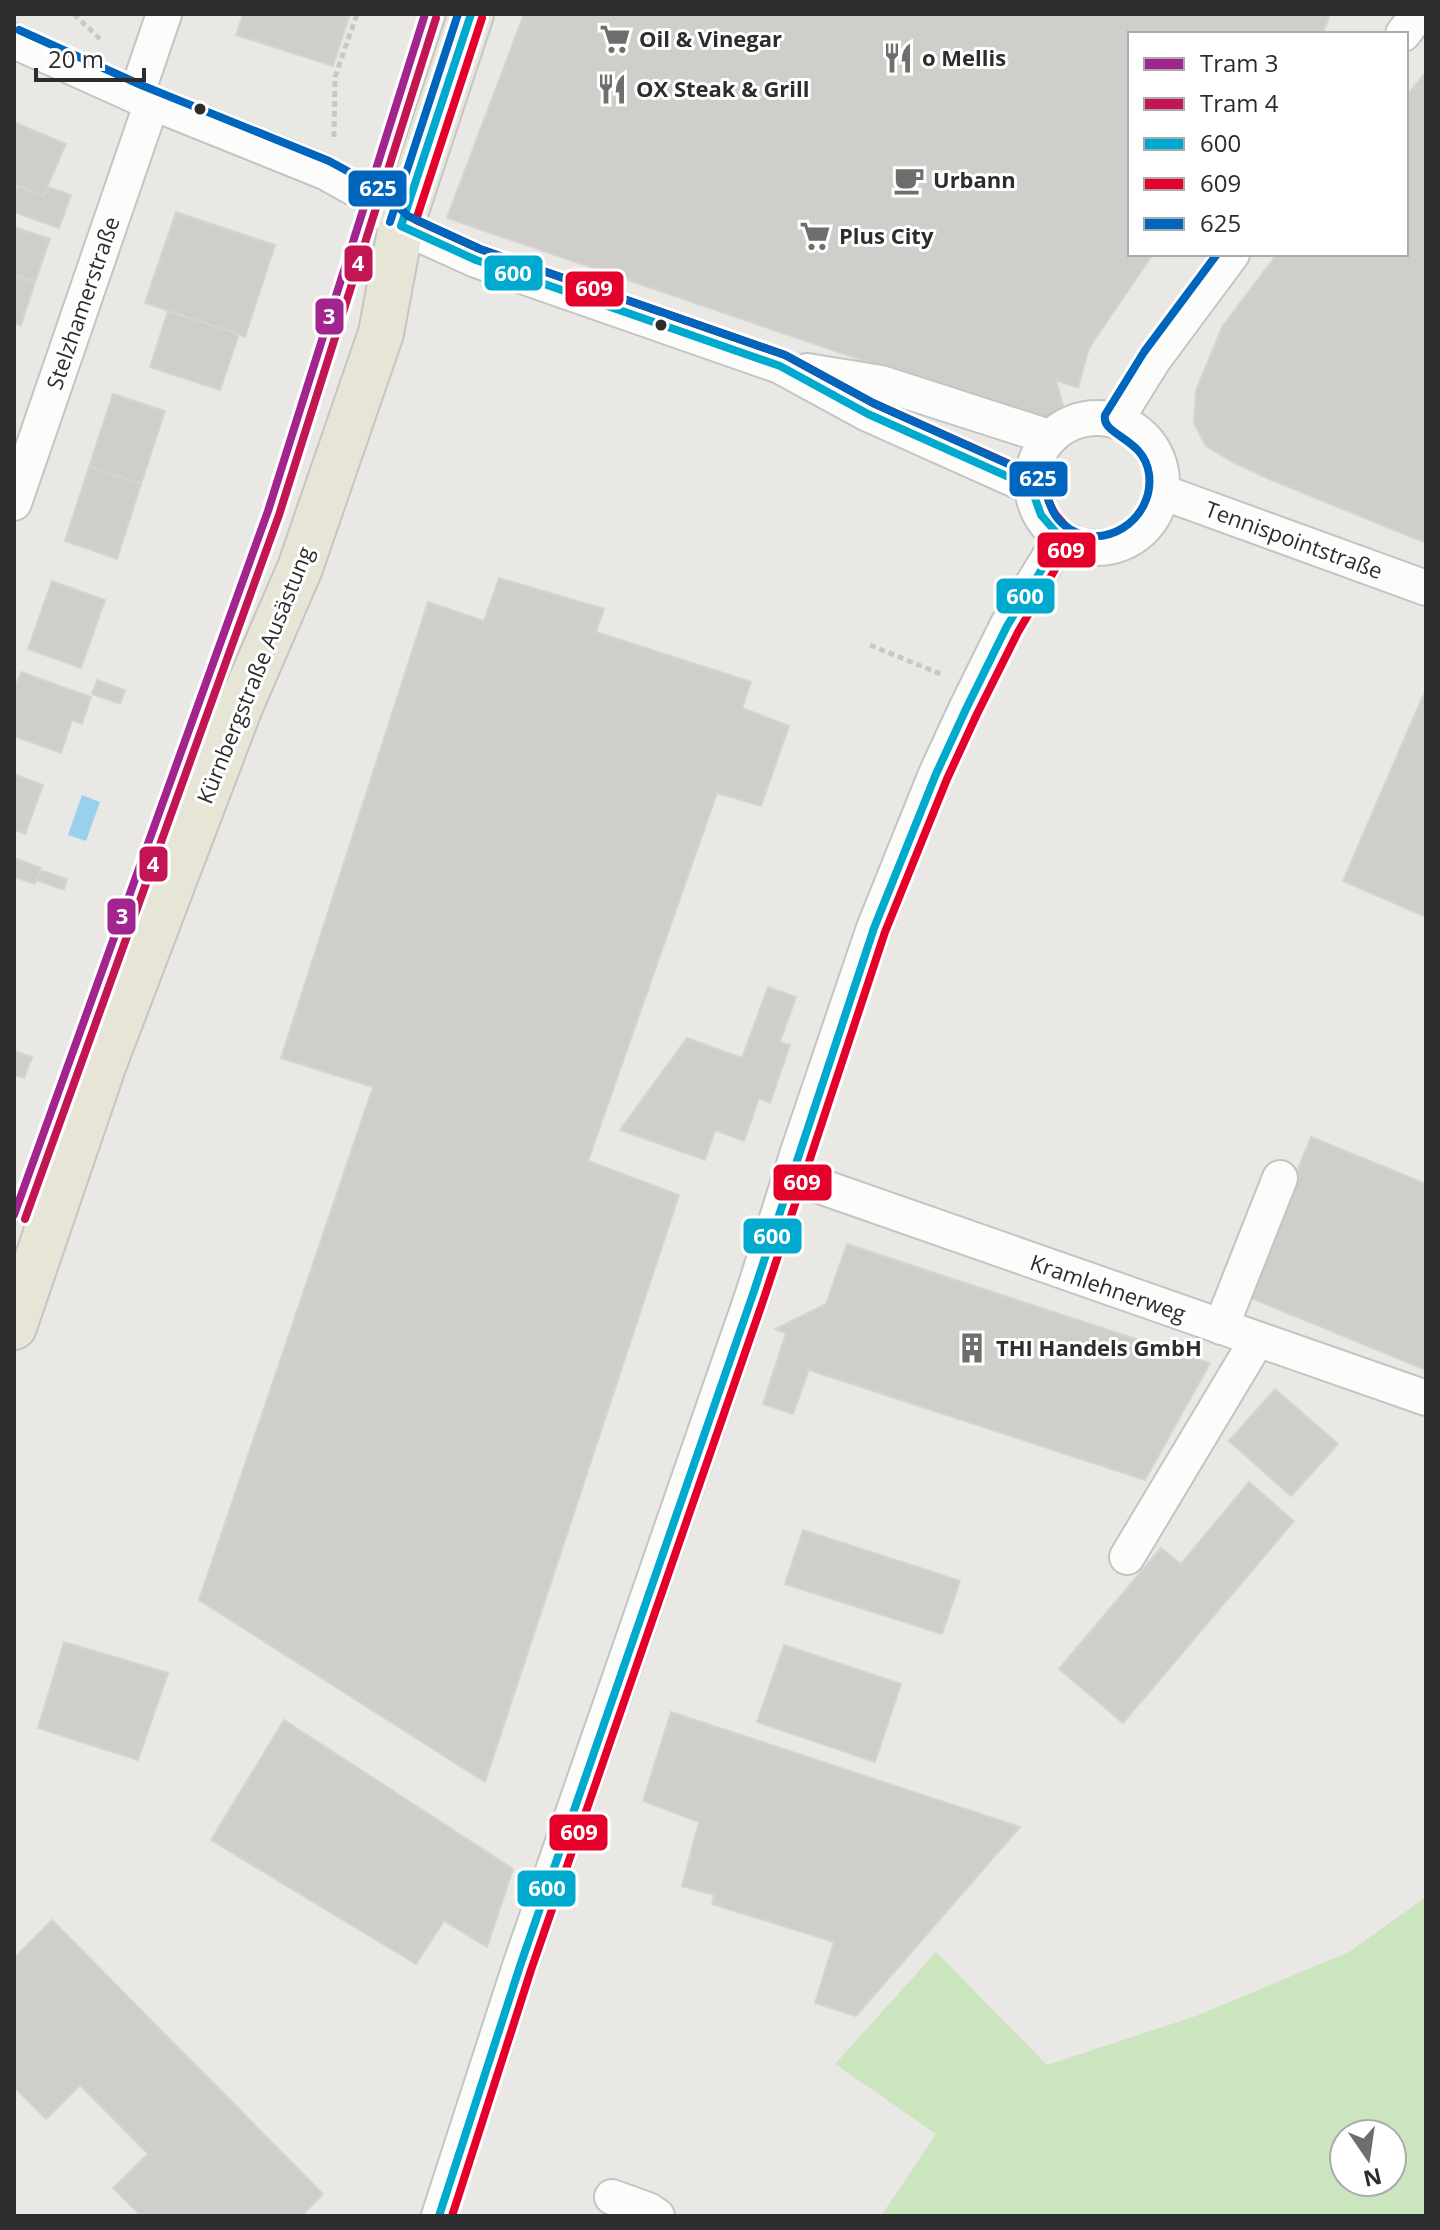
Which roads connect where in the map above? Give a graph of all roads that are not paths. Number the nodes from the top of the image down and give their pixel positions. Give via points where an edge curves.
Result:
1 (164, 14) edge
2 (471, 14) edge
3 (1418, 14) edge
4 (1404, 32) edge
5 (14, 41) edge
6 (144, 99) junction
7 (401, 226) junction
8 (1231, 256) edge
9 (780, 366) junction
10 (1116, 420) junction
11 (1049, 437) junction
12 (1031, 487) junction
13 (1162, 492) junction
14 (14, 503) edge
15 (1061, 538) junction
16 (1426, 588) edge
17 (791, 1176) junction
18 (1280, 1178) dead end
19 (14, 1327) edge
20 (1221, 1327) junction
21 (1257, 1340) junction
22 (1426, 1398) edge
23 (1127, 1557) dead end
24 (612, 2197) dead end
25 (439, 2216) edge
26 (657, 2216) edge

1 - 6 street, Stelzhamerstraße
2 - 7 main road, Kürnbergstraße Ausästung
3 - 4 street
5 - 6 street
6 - 7 street via 325,172 368,196
6 - 14 street, Stelzhamerstraße
7 - 9 street via 476,260
7 - 19 main road, Kürnbergstraße Ausästung via 381,333 300,568 240,707 104,1064
8 - 10 street
9 - 11 street via 881,383
9 - 12 street via 868,414
10 - 11 street via 1080,420
10 - 13 street via 1147,440 1157,456
11 - 12 street via 1032,469
12 - 15 street via 1035,507
13 - 15 street via 1142,531 1124,543 1081,547
13 - 16 street, Tennispointstraße
15 - 17 street via 1007,626 936,774 874,928
17 - 20 street, Kramlehnerweg
17 - 25 street
18 - 20 street
20 - 21 street, Kramlehnerweg
21 - 22 street, Kramlehnerweg
21 - 23 street
24 - 26 street

